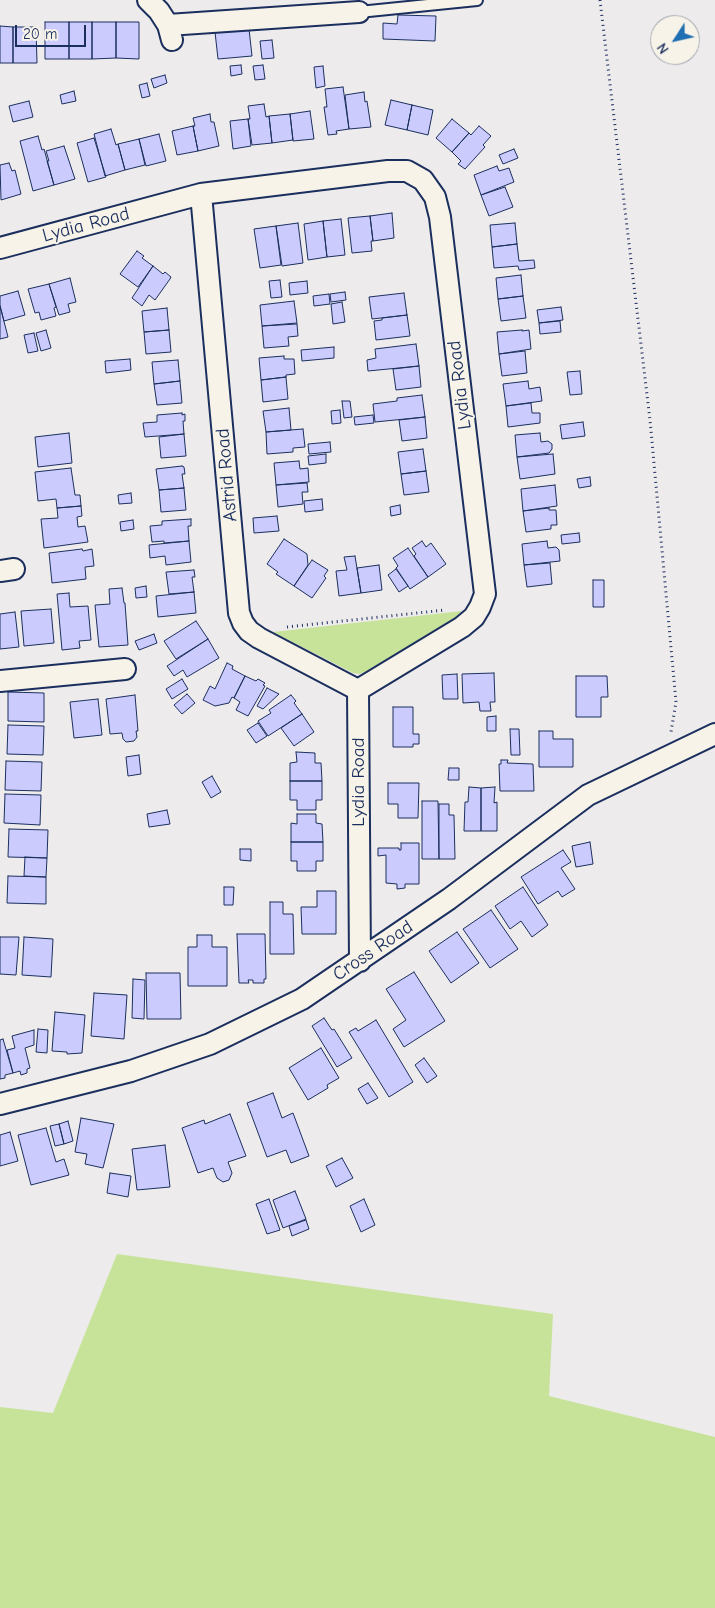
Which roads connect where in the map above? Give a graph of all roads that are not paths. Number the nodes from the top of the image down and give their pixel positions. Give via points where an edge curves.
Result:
1 (148, 0) edge
2 (477, 0) edge
3 (359, 12) joint
4 (201, 194) junction
5 (0, 248) edge
6 (125, 669) dead end
7 (0, 681) edge
8 (358, 690) junction
9 (715, 734) edge
10 (360, 961) junction
11 (0, 1104) edge

1 - 3 street via 159,11 170,32
2 - 3 lane
4 - 5 street, Lydia Road
4 - 8 street, Astrid Road via 242,623 249,631
4 - 8 street, Lydia Road via 407,171 423,180 434,197 440,217 484,594 474,617 462,627
6 - 7 street
8 - 10 street, Lydia Road
9 - 10 street, Cross Road via 588,795
10 - 11 street, Cross Road via 302,999 210,1044 131,1071

